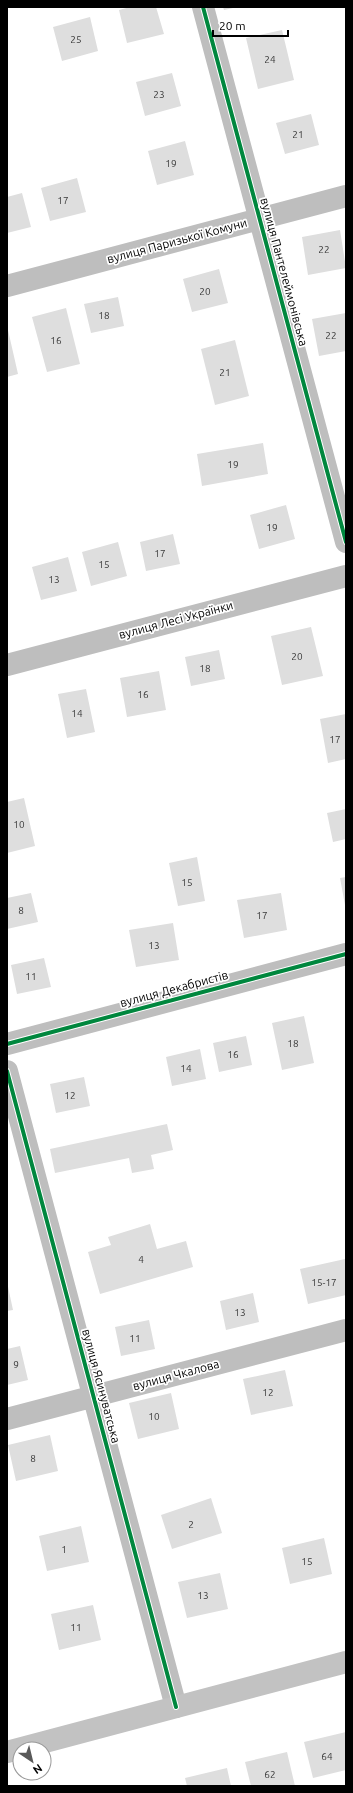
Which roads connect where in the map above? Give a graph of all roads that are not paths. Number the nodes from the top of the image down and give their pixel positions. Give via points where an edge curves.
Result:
1 (202, 7) edge
2 (346, 196) edge
3 (259, 219) junction
4 (7, 286) edge
5 (346, 542) edge
6 (346, 576) edge
7 (7, 665) edge
8 (346, 954) edge
9 (7, 1044) edge
10 (7, 1071) edge
11 (346, 1330) edge
12 (94, 1396) junction
13 (7, 1419) edge
14 (346, 1662) edge
15 (176, 1707) junction
16 (7, 1752) edge

1 - 3 street, вулиця Пантелеймонівська
2 - 3 street, вулиця Паризької Комуни
3 - 4 street, вулиця Паризької Комуни
3 - 5 street, вулиця Пантелеймонівська
6 - 7 street, вулиця Лесі Українки
8 - 9 street, вулиця Декабристів
10 - 12 street, вулиця Ясинуватська
11 - 12 street, вулиця Чкалова
12 - 13 street, вулиця Чкалова
12 - 15 street, вулиця Ясинуватська
14 - 15 street
15 - 16 street

